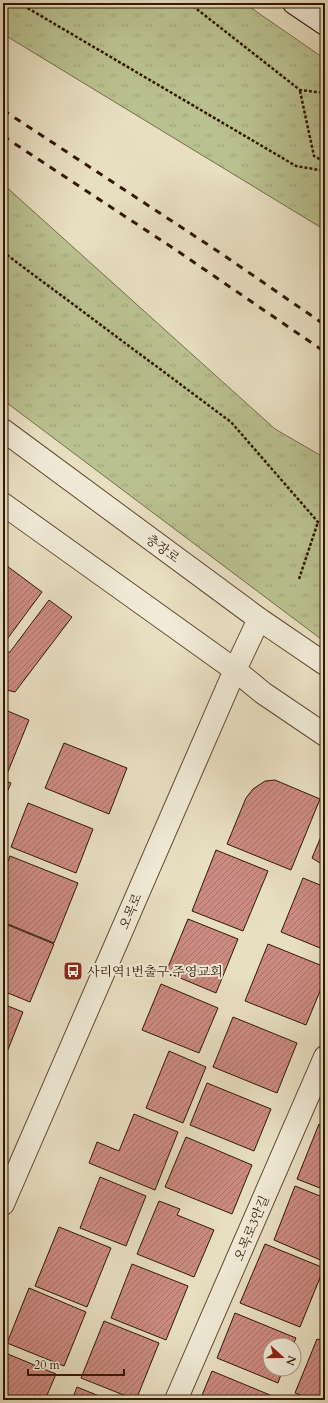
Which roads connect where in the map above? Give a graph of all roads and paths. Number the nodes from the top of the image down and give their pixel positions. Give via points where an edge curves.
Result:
1 (19, 3) edge
2 (189, 3) edge
3 (294, 3) edge
4 (325, 24) edge
5 (300, 90) junction
6 (325, 93) edge
7 (325, 162) edge
8 (325, 171) edge
9 (3, 252) edge
10 (3, 430) edge
11 (3, 504) edge
12 (318, 522) junction
13 (325, 525) edge
14 (299, 579) dead end
15 (259, 619) junction
16 (325, 664) edge
17 (235, 670) junction
18 (325, 735) edge
19 (325, 1057) edge
20 (3, 1204) edge
21 (176, 1400) edge

1 - 8 path via 296,166
2 - 5 path
3 - 4 street
5 - 6 path
5 - 7 path via 314,156
9 - 12 path via 231,422
10 - 15 street, 충장로
11 - 17 street
12 - 13 path
12 - 14 path
15 - 16 street, 충장로
15 - 17 street, 오목로
17 - 18 street via 263,693
17 - 20 street, 오목로
19 - 21 street, 오목로3안길

